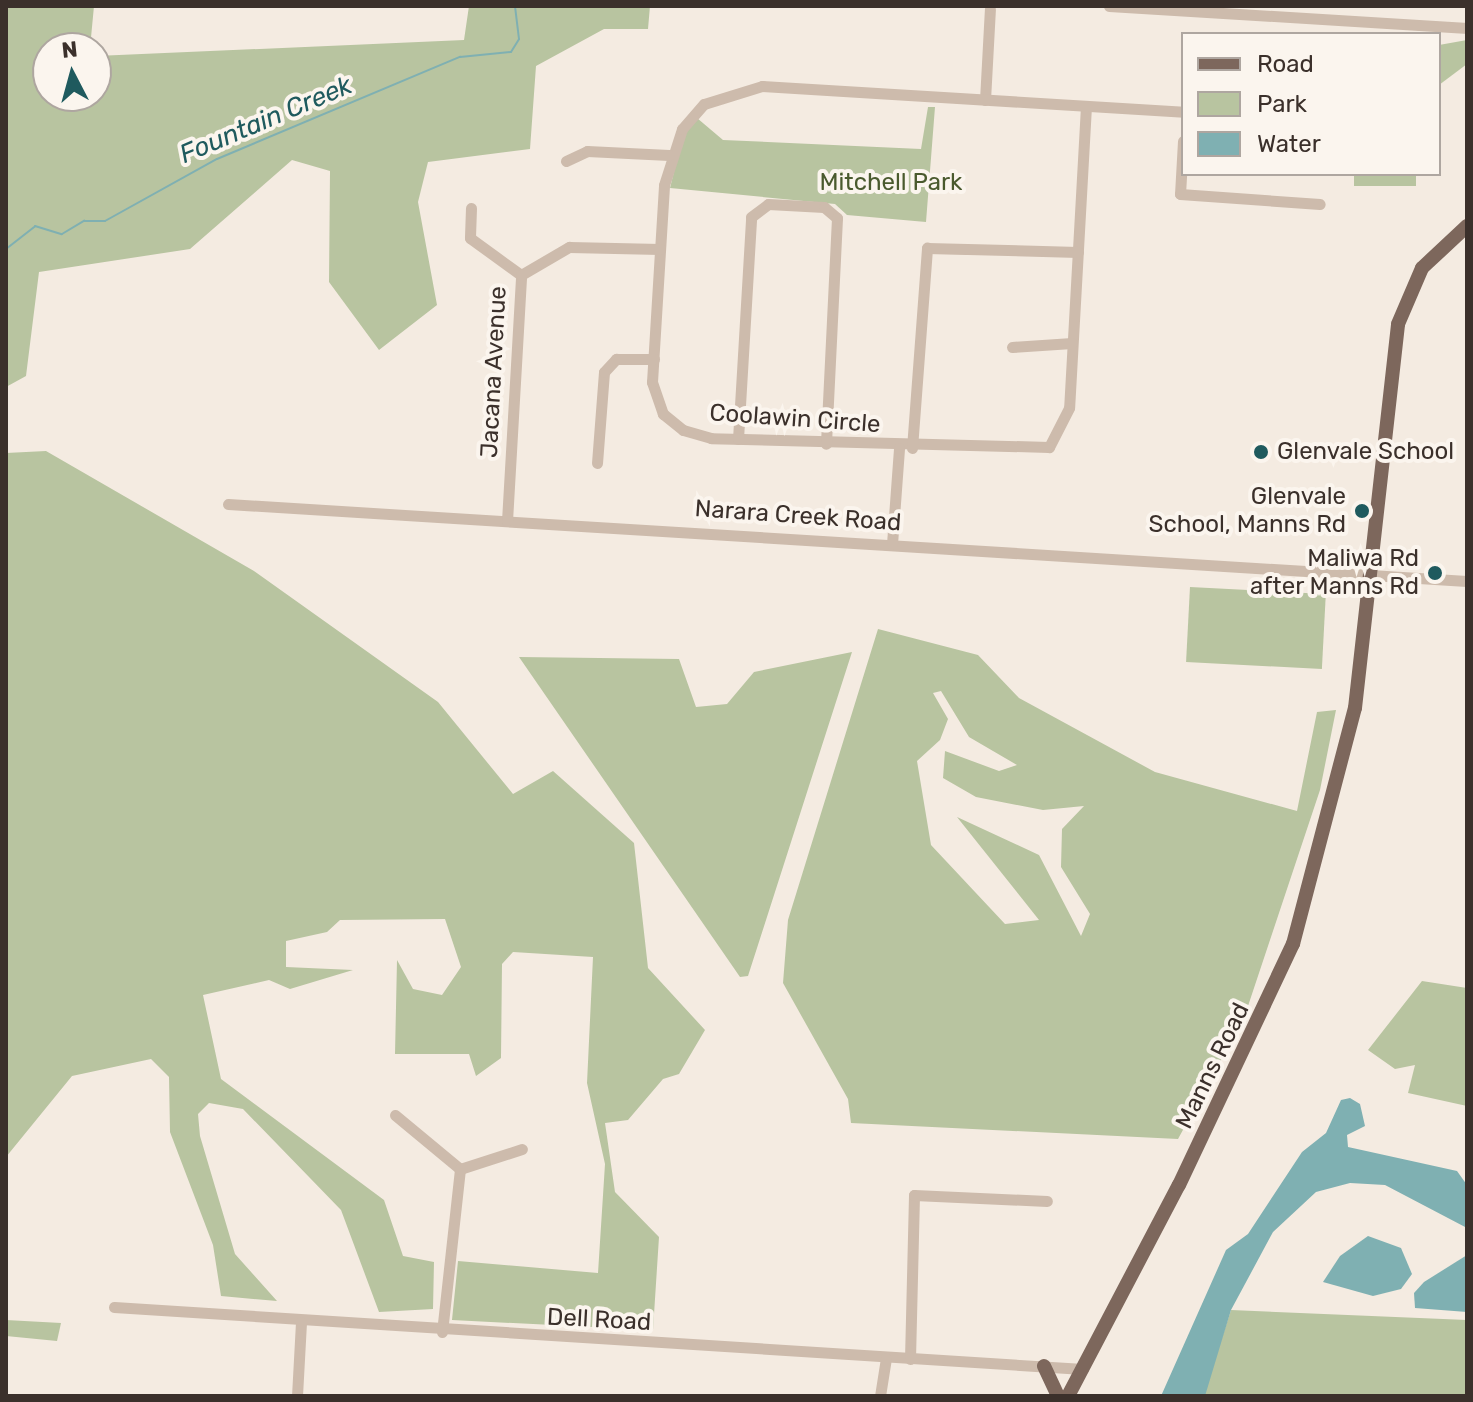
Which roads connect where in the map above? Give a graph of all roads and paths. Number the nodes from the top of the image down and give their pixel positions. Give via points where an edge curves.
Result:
1 (1109, 6) edge
2 (990, 7) edge
3 (1273, 11) edge
4 (1467, 28) edge
5 (985, 100) junction
6 (1086, 106) junction
7 (1181, 112) edge
8 (669, 155) junction
9 (566, 161) dead end
10 (1181, 176) edge
11 (1320, 204) dead end
12 (471, 208) dead end
13 (1464, 234) edge
14 (660, 249) junction
15 (1078, 252) junction
16 (521, 275) junction
17 (1072, 343) junction
18 (1012, 347) dead end
19 (654, 359) junction
20 (738, 439) junction
21 (826, 444) junction
22 (905, 448) junction
23 (597, 463) dead end
24 (228, 504) dead end
25 (507, 521) junction
26 (892, 544) junction
27 (1369, 574) junction
28 (1467, 581) edge
29 (395, 1115) dead end
30 (522, 1149) dead end
31 (460, 1169) junction
32 (1047, 1201) dead end
33 (114, 1307) dead end
34 (301, 1322) junction
35 (442, 1332) junction
36 (886, 1358) junction
37 (910, 1359) junction
38 (1044, 1366) junction
39 (1083, 1369) junction
40 (297, 1396) edge
41 (880, 1396) edge
42 (1058, 1396) edge
43 (1068, 1396) edge

1 - 3 street
2 - 5 street
3 - 4 street
5 - 6 street, Coolawin Circle
5 - 8 street, Coolawin Circle via 741,88 691,116
6 - 7 street, Coolawin Circle
6 - 15 street, Coolawin Circle
8 - 9 street via 587,151
8 - 14 street, Coolawin Circle
10 - 11 street via 1180,194
12 - 16 street via 470,238
13 - 27 main road, Manns Road via 1422,268 1403,306
14 - 16 street, Jacana Avenue via 569,247
14 - 19 street, Coolawin Circle
15 - 17 street, Coolawin Circle
15 - 22 street via 927,248
16 - 25 street, Jacana Avenue
17 - 18 street
17 - 22 street, Coolawin Circle via 1069,408 1049,447
19 - 20 street, Coolawin Circle via 654,393 672,424 696,435
19 - 23 street via 616,359 604,372
20 - 21 street, Coolawin Circle
20 - 21 street via 751,217 762,204 796,205 824,207 837,218
21 - 22 street, Coolawin Circle
22 - 26 street
24 - 25 street, Narara Creek Road
25 - 26 street, Narara Creek Road
26 - 27 street, Narara Creek Road
27 - 28 street, Narara Creek Road
27 - 39 main road, Manns Road via 1347,736 1276,985
29 - 31 street
30 - 31 street
31 - 35 street
32 - 37 street via 914,1195
33 - 34 street, Dell Road
34 - 35 street, Dell Road
34 - 40 street
35 - 36 street, Dell Road
36 - 37 street, Dell Road
36 - 41 street
37 - 38 street, Dell Road
38 - 39 street, Dell Road
38 - 42 main road
39 - 43 main road, Manns Road

